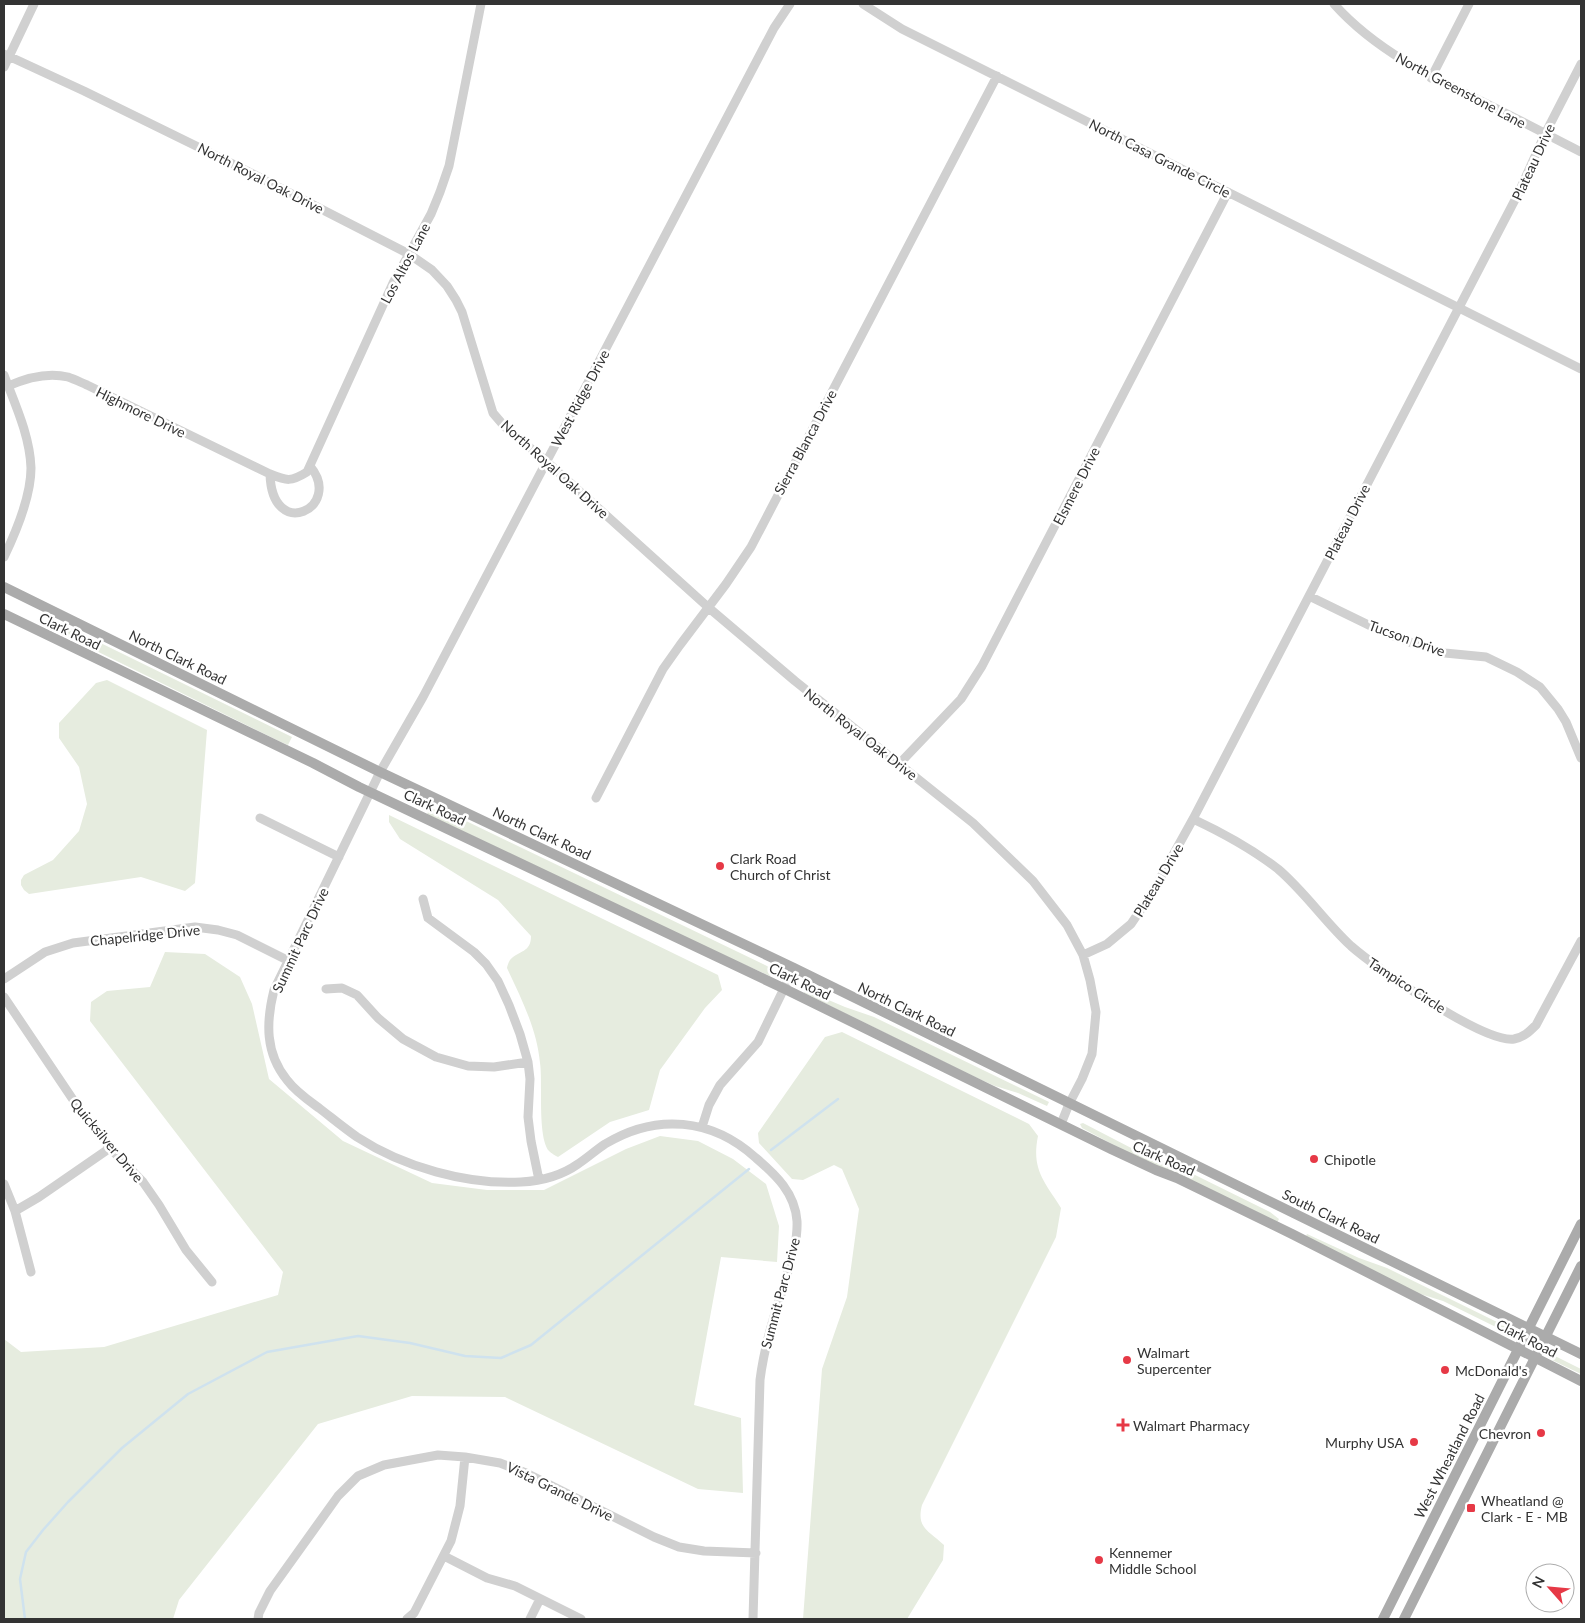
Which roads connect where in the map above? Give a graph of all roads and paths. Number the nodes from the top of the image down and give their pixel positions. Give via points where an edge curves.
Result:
1 (34, 4) edge
2 (481, 4) edge
3 (790, 4) edge
4 (862, 4) edge
5 (1334, 4) edge
6 (1469, 4) edge
7 (6, 55) edge
8 (1581, 64) edge
9 (4, 67) edge
10 (997, 76) junction
11 (1431, 78) junction
12 (1545, 134) junction
13 (1581, 152) edge
14 (1228, 192) junction
15 (409, 254) junction
16 (1459, 308) junction
17 (1581, 369) edge
18 (4, 375) edge
19 (8, 386) junction
20 (546, 461) junction
21 (310, 466) junction
22 (270, 474) junction
23 (4, 557) edge
24 (4, 587) edge
25 (1309, 596) junction
26 (709, 608) junction
27 (4, 614) edge
28 (1581, 758) edge
29 (899, 764) junction
30 (380, 772) junction
31 (370, 792) junction
32 (596, 798) dead end
33 (260, 818) dead end
34 (1193, 819) junction
35 (339, 857) junction
36 (423, 899) dead end
37 (1581, 941) edge
38 (1083, 955) junction
39 (289, 961) junction
40 (794, 968) junction
41 (4, 979) edge
42 (326, 989) dead end
43 (785, 989) junction
44 (4, 997) edge
45 (528, 1062) junction
46 (1069, 1104) junction
47 (1061, 1124) junction
48 (702, 1127) junction
49 (110, 1148) junction
50 (539, 1180) junction
51 (4, 1184) edge
52 (15, 1211) junction
53 (1301, 1218) junction
54 (1581, 1224) edge
55 (1292, 1234) junction
56 (1581, 1266) edge
57 (31, 1272) dead end
58 (212, 1282) dead end
59 (1530, 1327) junction
60 (1546, 1336) junction
61 (1518, 1349) junction
62 (1581, 1354) edge
63 (1535, 1358) junction
64 (1581, 1381) edge
65 (465, 1457) junction
66 (1434, 1517) junction
67 (1451, 1526) junction
68 (756, 1553) junction
69 (444, 1556) junction
70 (540, 1599) junction
71 (258, 1619) edge
72 (408, 1619) edge
73 (530, 1619) edge
74 (581, 1619) edge
75 (753, 1619) edge
76 (1383, 1619) edge
77 (1404, 1619) edge

1 - 7 street
2 - 15 street, Los Altos Lane via 449,166 431,214
3 - 20 street, West Ridge Drive via 774,28
4 - 10 street, North Casa Grande Circle via 902,29
5 - 11 street, North Greenstone Lane via 1370,38
6 - 11 street
7 - 9 street
7 - 15 street, North Royal Oak Drive via 241,168
8 - 12 street, Plateau Drive
10 - 14 street, North Casa Grande Circle
10 - 26 street, Sierra Blanca Drive via 751,547
11 - 12 street, North Greenstone Lane
12 - 13 street, North Greenstone Lane
12 - 16 street, Plateau Drive
14 - 16 street, North Casa Grande Circle
14 - 29 street, Elsmere Drive via 982,666 960,699
15 - 20 street, North Royal Oak Drive via 432,270 456,300 493,413 505,428
15 - 21 street, Los Altos Lane
16 - 17 street, North Casa Grande Circle
16 - 25 street, Plateau Drive
18 - 19 street
19 - 22 street, Highmore Drive via 26,378 66,377
19 - 23 street via 24,427 31,468 27,499
20 - 26 street, North Royal Oak Drive
20 - 30 street, West Ridge Drive via 423,697
21 - 22 street via 296,479 284,480
21 - 22 street via 316,472 320,490 314,504 305,512 294,513 277,504 270,489
24 - 30 main road, North Clark Road
25 - 28 street, Tucson Drive via 1415,644 1445,653 1486,657 1517,672 1540,687 1558,709
25 - 34 street, Plateau Drive
26 - 29 street, North Royal Oak Drive
26 - 32 street, Sierra Blanca Drive via 664,669
27 - 31 main road, Clark Road
29 - 38 street, North Royal Oak Drive via 973,823 1033,881 1067,925
30 - 31 street, West Ridge Drive
30 - 40 main road, North Clark Road
31 - 35 street, Summit Parc Drive
31 - 43 main road, Clark Road
33 - 35 street
34 - 37 street, Tampico Circle via 1225,834 1278,869 1350,945 1398,982 1498,1037 1513,1039 1526,1035 1536,1025
34 - 38 street, Plateau Drive via 1131,924 1106,944
35 - 39 street, Summit Parc Drive
36 - 45 street via 428,918 474,952 498,981
38 - 46 street, North Royal Oak Drive via 1096,1012 1095,1034 1092,1054
39 - 41 street, Chapelridge Drive via 237,935 195,928 73,943 45,952
39 - 50 street, Summit Parc Drive via 274,990 268,1034 278,1066 286,1080 299,1092 357,1136 418,1166 471,1179
40 - 43 street
40 - 46 main road, North Clark Road
42 - 45 street via 342,988 357,995 403,1039 436,1057 468,1066 494,1067
43 - 47 main road, Clark Road
43 - 48 street via 758,1042 720,1085
44 - 49 street, Quicksilver Drive via 82,1113
45 - 50 street via 528,1118
46 - 47 street, North Royal Oak Drive
46 - 53 main road, South Clark Road
47 - 55 main road, Clark Road
48 - 50 street, Summit Parc Drive via 652,1125 627,1132 560,1175
48 - 68 street, Summit Parc Drive via 736,1143 776,1175 793,1203 797,1218 794,1250 762,1362
49 - 52 street
49 - 58 street, Quicksilver Drive via 143,1182 186,1250
51 - 52 street
52 - 57 street
53 - 55 main road
53 - 59 main road, South Clark Road
54 - 59 main road, West Wheatland Road
55 - 61 main road, Clark Road
56 - 60 main road
59 - 60 main road, South Clark Road
59 - 61 main road, West Wheatland Road
60 - 62 main road, South Clark Road
60 - 63 main road
61 - 63 main road, Clark Road
61 - 66 main road, West Wheatland Road
63 - 64 main road, Clark Road
63 - 67 main road
65 - 68 street, Vista Grande Drive via 500,1463 526,1473 679,1547
65 - 69 street via 457,1522
65 - 71 street, Vista Grande Drive via 429,1456 384,1465 358,1476 338,1496 270,1592
66 - 67 main road
66 - 76 main road, West Wheatland Road
67 - 77 main road
68 - 75 street, Summit Parc Drive
69 - 70 street via 487,1578 515,1586
69 - 72 street
70 - 73 street
70 - 74 street

